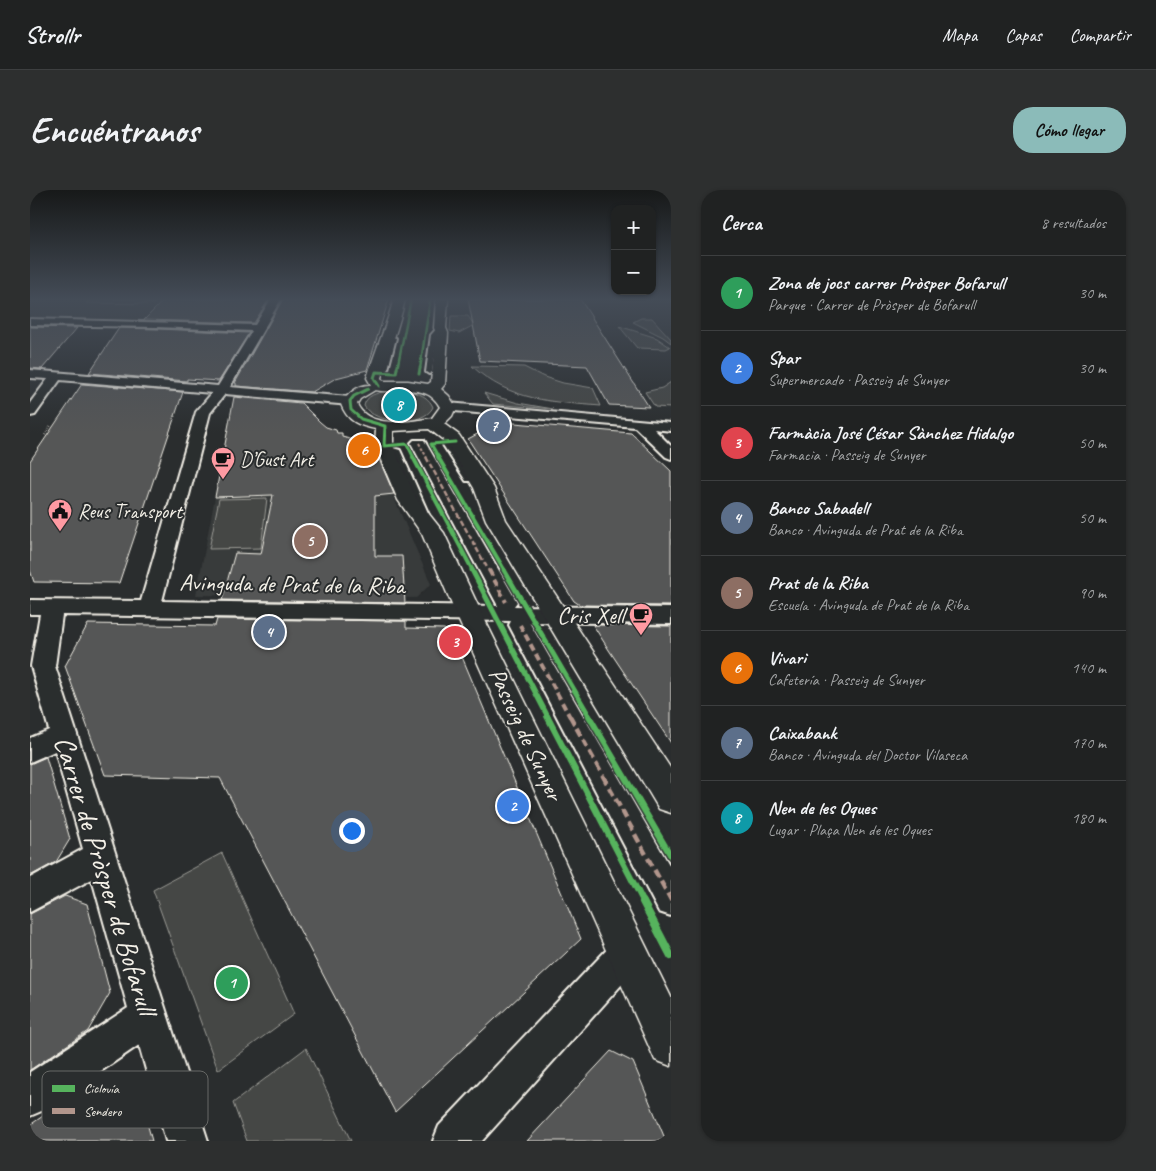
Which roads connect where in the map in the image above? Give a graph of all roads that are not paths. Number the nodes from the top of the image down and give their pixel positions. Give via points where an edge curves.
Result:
1 (250, 343) edge
2 (384, 343) edge
3 (392, 343) edge
4 (433, 343) edge
5 (441, 343) edge
6 (385, 369) dead end
7 (429, 372) dead end
8 (30, 374) edge
9 (57, 376) junction
10 (374, 387) junction
11 (222, 390) junction
12 (430, 390) junction
13 (350, 400) junction
14 (30, 412) edge
15 (494, 414) dead end
16 (440, 416) junction
17 (642, 425) junction
18 (385, 426) junction
19 (671, 427) edge
20 (419, 443) dead end
21 (447, 445) dead end
22 (667, 448) edge
23 (396, 450) dead end
24 (496, 520) junction
25 (433, 533) junction
26 (41, 608) edge
27 (150, 608) junction
28 (468, 612) junction
29 (554, 614) junction
30 (671, 616) edge
31 (64, 735) junction
32 (30, 750) edge
33 (671, 798) edge
34 (102, 856) junction
35 (30, 896) edge
36 (671, 900) edge
37 (628, 952) junction
38 (149, 1016) junction
39 (671, 1044) edge
40 (67, 1071) edge
41 (166, 1071) edge
42 (42, 1088) edge
43 (30, 1096) edge
44 (183, 1128) edge
45 (187, 1141) edge
46 (454, 1141) edge

1 - 11 street
2 - 10 street
3 - 6 lane
4 - 7 lane
5 - 12 street via 438,384
8 - 9 street
9 - 11 street
9 - 14 street
10 - 12 street via 406,385
10 - 13 street
11 - 13 street
11 - 27 street via 203,412
12 - 16 street via 442,397
13 - 18 street via 349,407 356,416
15 - 17 lane
16 - 17 street via 620,420
16 - 18 street via 410,427
16 - 24 street via 484,488
17 - 19 street
17 - 22 street
18 - 25 street, Passeig de Sunyer via 384,446 408,500
20 - 36 street, Passeig de Sunyer
21 - 24 lane
23 - 25 lane
24 - 29 street
25 - 28 street, Passeig de Sunyer
26 - 27 street, Avinguda de Prat de la Riba
26 - 31 street, Carrer de Pròsper de Bofarull via 43,666
27 - 28 street, Avinguda de Prat de la Riba
28 - 29 street, Avinguda de Prat de la Riba
28 - 37 street, Passeig de Sunyer
29 - 30 street, Avinguda de Prat de la Riba
29 - 33 street
31 - 32 street
31 - 34 street, Carrer de Pròsper de Bofarull
34 - 35 street
34 - 38 street, Carrer de Pròsper de Bofarull
37 - 39 street, Passeig de Sunyer
37 - 46 street
38 - 40 street
38 - 41 street, Carrer de Pròsper de Bofarull
42 - 43 street
44 - 45 street, Carrer de Pròsper de Bofarull

